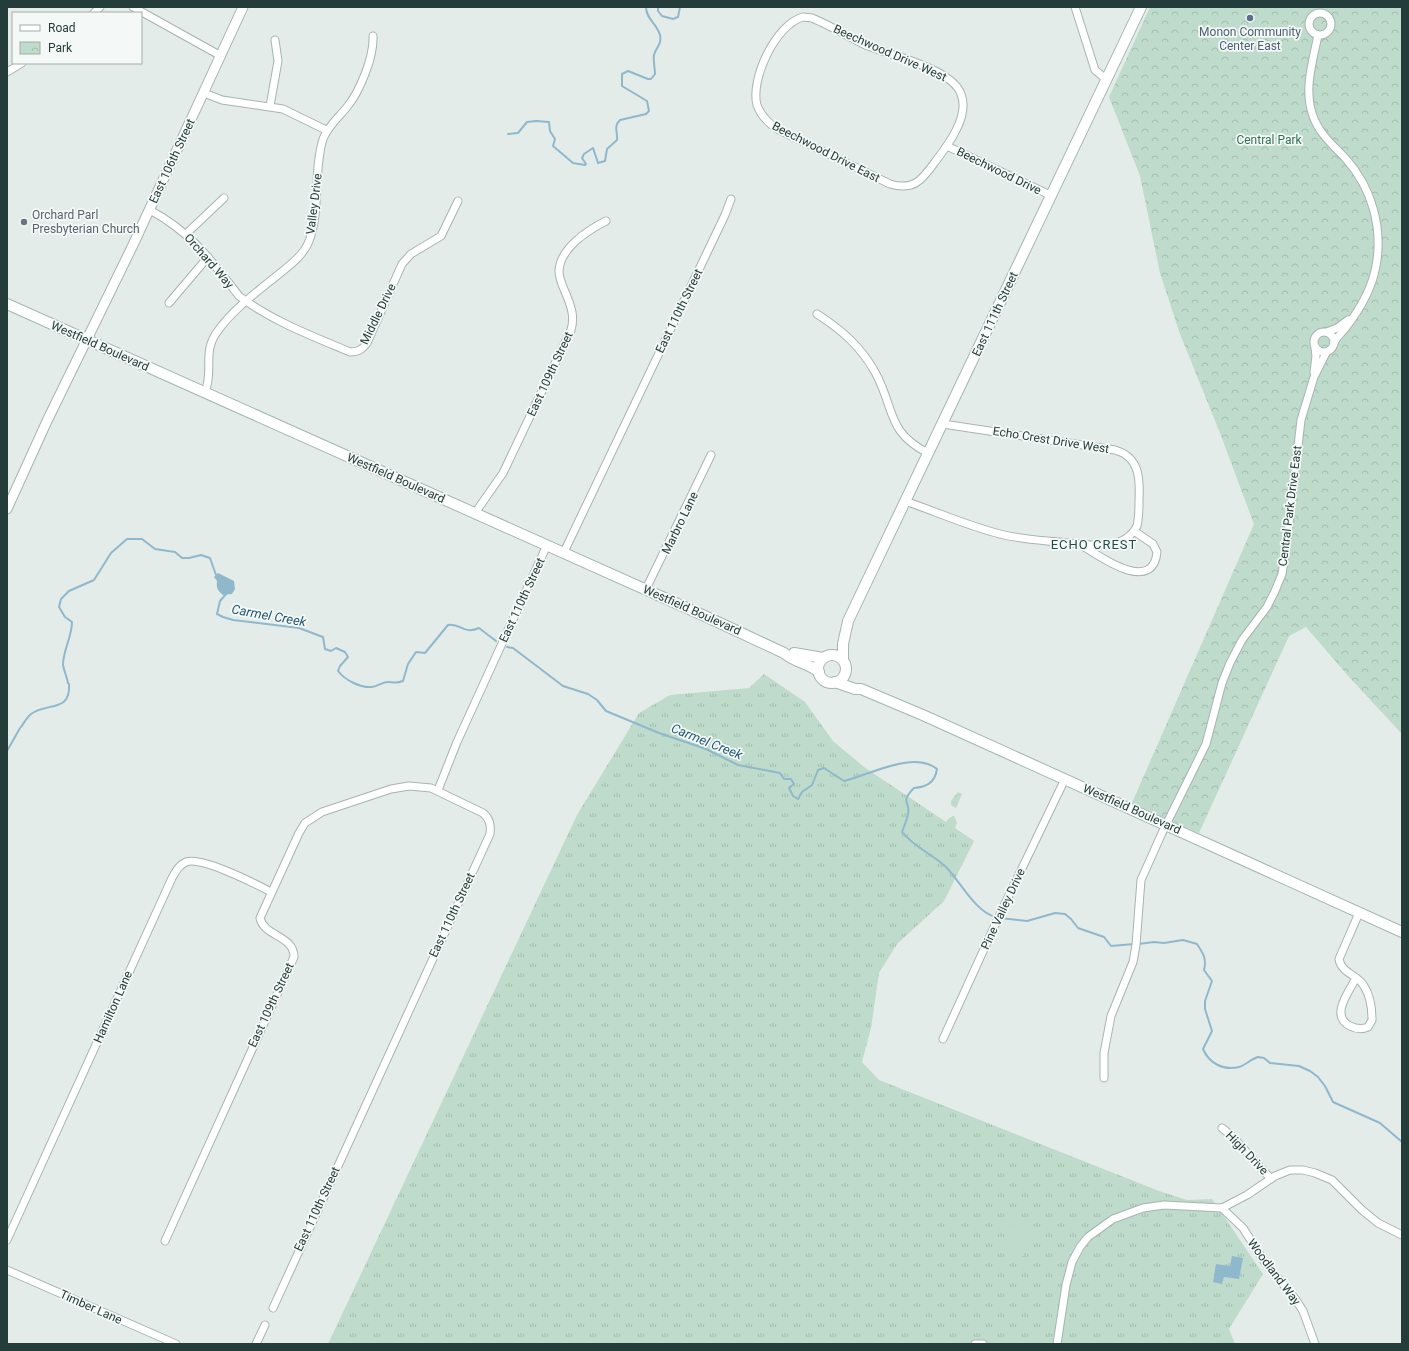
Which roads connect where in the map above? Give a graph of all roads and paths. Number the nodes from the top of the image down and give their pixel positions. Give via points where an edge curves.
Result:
1 (133, 7) edge
2 (243, 7) edge
3 (1075, 7) edge
4 (1141, 7) edge
5 (142, 12) edge
6 (142, 12) edge
7 (1318, 35) dead end
8 (373, 36) dead end
9 (275, 40) dead end
10 (772, 47) joint
11 (221, 56) junction
12 (20, 64) edge
13 (7, 72) edge
14 (1107, 80) junction
15 (204, 93) junction
16 (270, 106) junction
17 (326, 130) junction
18 (947, 146) junction
19 (1052, 196) junction
20 (224, 198) dead end
21 (730, 199) dead end
22 (458, 201) dead end
23 (150, 210) junction
24 (606, 220) dead end
25 (186, 234) junction
26 (208, 257) junction
27 (246, 302) junction
28 (169, 303) dead end
29 (7, 304) edge
30 (817, 314) dead end
31 (1352, 318) junction
32 (1327, 332) junction
33 (87, 340) junction
34 (1334, 343) junction
35 (1315, 348) junction
36 (1326, 352) junction
37 (1314, 377) junction
38 (205, 392) junction
39 (943, 424) junction
40 (928, 453) junction
41 (711, 455) dead end
42 (905, 501) junction
43 (7, 509) edge
44 (475, 513) junction
45 (1134, 531) junction
46 (547, 545) junction
47 (1082, 545) junction
48 (564, 552) junction
49 (646, 589) junction
50 (848, 621) junction
51 (784, 653) junction
52 (826, 656) junction
53 (844, 664) junction
54 (818, 672) junction
55 (835, 682) junction
56 (861, 689) junction
57 (1065, 779) junction
58 (438, 790) junction
59 (1166, 825) junction
60 (271, 892) junction
61 (1359, 913) junction
62 (1402, 932) edge
63 (1356, 978) junction
64 (943, 1039) dead end
65 (1104, 1078) dead end
66 (1222, 1128) dead end
67 (1271, 1178) junction
68 (1222, 1208) junction
69 (1402, 1235) edge
70 (7, 1240) edge
71 (165, 1241) dead end
72 (7, 1270) edge
73 (272, 1308) dead end
74 (265, 1325) dead end
75 (176, 1344) edge
76 (256, 1344) edge
77 (975, 1344) edge
78 (983, 1344) edge
79 (1057, 1344) edge
80 (1315, 1344) edge

1 - 6 street
2 - 11 street, East 106th Street
3 - 14 street via 1095,70
4 - 14 main road, East 111th Street
5 - 11 street
7 - 31 street, Central Park Drive East via 1309,84 1312,114 1322,134 1362,180 1376,221 1376,266 1366,296
8 - 17 street, Valley Drive via 371,56 353,98
9 - 16 street via 278,61
10 - 18 street, Beechwood Drive West via 791,22 803,17 812,18 864,44 947,78 958,87 964,107
10 - 18 street, Beechwood Drive East via 759,76 756,97 765,119 779,130 879,179 902,187 922,179
11 - 15 street, East 106th Street
12 - 13 street
14 - 19 main road, East 111th Street
15 - 16 street via 222,100
15 - 23 street, East 106th Street
16 - 17 street via 289,111
17 - 27 street, Valley Drive via 321,145 314,221 309,242 302,254
18 - 19 street, Beechwood Drive
19 - 39 main road, East 111th Street
20 - 25 street
21 - 48 street, East 110th Street via 722,222
22 - 27 street, Middle Drive via 441,236 411,254 402,264 366,343 359,351 350,352 295,329
23 - 25 street, Orchard Way
23 - 33 street, East 106th Street
24 - 44 street, East 109th Street via 576,242 560,264 560,278 574,319 571,330 504,473
25 - 26 street, Orchard Way
26 - 27 street, Orchard Way
26 - 28 street
27 - 38 street, Valley Drive via 229,316 210,344 207,362 209,379
29 - 33 main road, Westfield Boulevard
30 - 40 street via 844,332 859,348 875,372 902,434 910,443
31 - 32 street, Central Park Drive East
31 - 34 street, Central Park Drive East
32 - 34 street
32 - 35 street, Central Park Drive East via 1317,335 1314,341
33 - 38 main road, Westfield Boulevard
33 - 43 street, East 106th Street
34 - 36 street, Central Park Drive East via 1332,349
35 - 36 street via 1320,352
35 - 37 street, Central Park Drive East via 1317,353
36 - 37 street, Central Park Drive East
37 - 59 street, Central Park Drive East via 1298,435 1282,574 1267,606 1242,640 1230,663 1209,735
38 - 44 main road, Westfield Boulevard
39 - 40 main road, East 111th Street
39 - 45 street, Echo Crest Drive West via 1115,450 1125,454 1136,465 1140,485 1138,520
40 - 42 main road, East 111th Street
41 - 49 street, Marbro Lane
42 - 47 street via 1010,537
42 - 50 main road, East 111th Street
44 - 46 main road, Westfield Boulevard
45 - 47 street via 1121,540 1107,545
45 - 47 street via 1153,544 1156,552 1151,566 1143,571 1124,569
46 - 48 main road, Westfield Boulevard
46 - 58 street, East 110th Street via 460,735
48 - 49 main road, Westfield Boulevard
49 - 51 main road, Westfield Boulevard
50 - 52 main road, East 111th Street via 843,625 837,643
50 - 53 main road, East 111th Street
51 - 52 main road, Westfield Boulevard
51 - 54 main road, Westfield Boulevard
52 - 53 main road via 835,655
52 - 54 main road via 819,663
53 - 55 main road via 843,676
53 - 56 main road, Westfield Boulevard
54 - 55 main road via 825,680
55 - 56 main road, Westfield Boulevard
56 - 57 main road, Westfield Boulevard
57 - 59 main road, Westfield Boulevard
57 - 64 street, Pine Valley Drive
58 - 60 street, East 109th Street via 421,786 391,788 315,816 305,823 299,833
58 - 73 street, East 110th Street via 483,812 491,826 490,834
59 - 61 main road, Westfield Boulevard
59 - 65 street, Central Park Drive East via 1141,880 1133,962 1111,1016 1104,1053
60 - 70 street, Hamilton Lane via 199,861 185,862 179,867
60 - 71 street, East 109th Street via 260,918 261,922 265,928 288,942 294,950 294,957
61 - 62 main road, Westfield Boulevard
61 - 63 street via 1339,959 1344,969
63 - 63 street via 1340,1016 1343,1022 1359,1029 1368,1027 1372,1020 1366,990
66 - 67 street, High Drive
67 - 68 street via 1248,1196
67 - 69 street via 1290,1170 1303,1170 1324,1176 1332,1180 1378,1223
68 - 79 street via 1164,1205 1143,1208 1113,1219 1088,1238 1072,1262
68 - 80 street, Woodland Way via 1243,1228 1264,1261 1296,1300 1303,1311
72 - 75 street, Timber Lane
74 - 76 street
77 - 78 street

